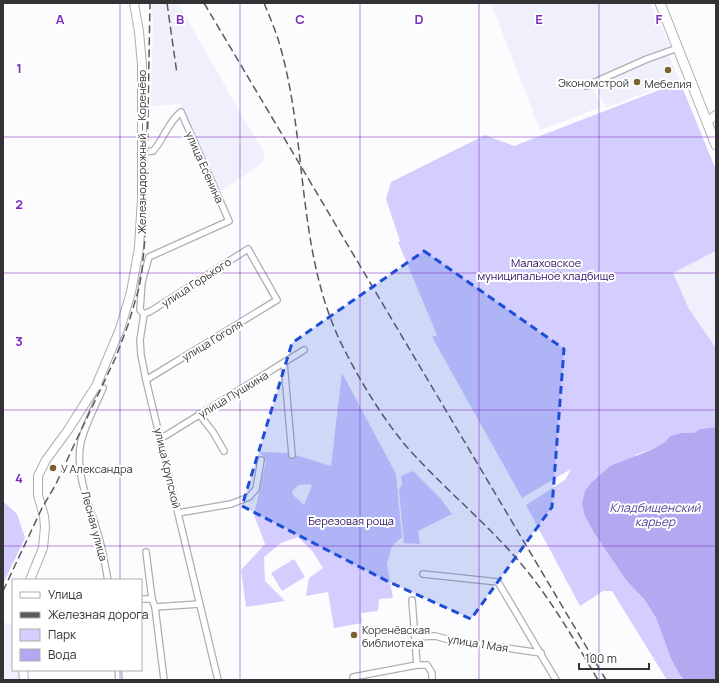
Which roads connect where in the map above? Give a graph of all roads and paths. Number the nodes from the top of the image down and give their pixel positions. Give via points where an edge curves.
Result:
1 (134, 3) edge
2 (660, 3) edge
3 (678, 48) junction
4 (586, 86) dead end
5 (716, 115) edge
6 (707, 122) junction
7 (716, 145) edge
8 (142, 152) junction
9 (149, 257) joint
10 (277, 300) joint
11 (144, 314) junction
12 (304, 350) dead end
13 (284, 363) junction
14 (146, 380) junction
15 (96, 386) junction
16 (199, 414) junction
17 (160, 437) junction
18 (224, 451) dead end
19 (292, 455) dead end
20 (261, 460) dead end
21 (178, 513) junction
22 (146, 552) dead end
23 (423, 574) dead end
24 (30, 579) edge
25 (108, 579) edge
26 (152, 599) junction
27 (142, 600) edge
28 (412, 600) dead end
29 (199, 604) junction
30 (155, 607) junction
31 (415, 637) junction
32 (541, 653) junction
33 (416, 665) junction
34 (164, 680) edge
35 (218, 680) edge
36 (353, 680) edge
37 (432, 680) edge
38 (556, 680) edge

1 - 8 main road, Железнодорожный — Коренёво via 142,65
2 - 3 main road
3 - 4 street
3 - 6 main road
5 - 6 main road
6 - 7 main road
8 - 9 street, улица Есенина via 153,151 181,112 229,221
8 - 15 main road, Железнодорожный — Коренёво via 141,236 131,292 120,329
9 - 11 street, улица Крупской via 142,282 140,310
10 - 11 street, улица Горького via 248,249
10 - 14 street, улица Гоголя
11 - 14 street, улица Крупской via 140,340
12 - 13 street, улица Пушкина
13 - 16 street, улица Пушкина
13 - 19 street
14 - 17 street, улица Крупской
15 - 24 main road, Железнодорожный — Коренёво via 38,476 38,495 45,527 43,548
15 - 25 street, Лесная улица via 103,388 82,442 80,459 86,494 100,540
16 - 17 street, улица Пушкина
16 - 18 street via 214,432
17 - 21 street, улица Крупской
20 - 21 street via 256,489 249,497 231,504
21 - 29 street, улица Крупской
22 - 26 street
23 - 32 street via 498,582
26 - 27 street
26 - 30 street
28 - 31 street
29 - 30 street
29 - 35 street, улица Крупской
30 - 34 street
31 - 32 street, улица 1 Мая via 435,636
31 - 33 street
32 - 38 street
33 - 36 street via 353,677
33 - 37 street via 427,665 432,673

